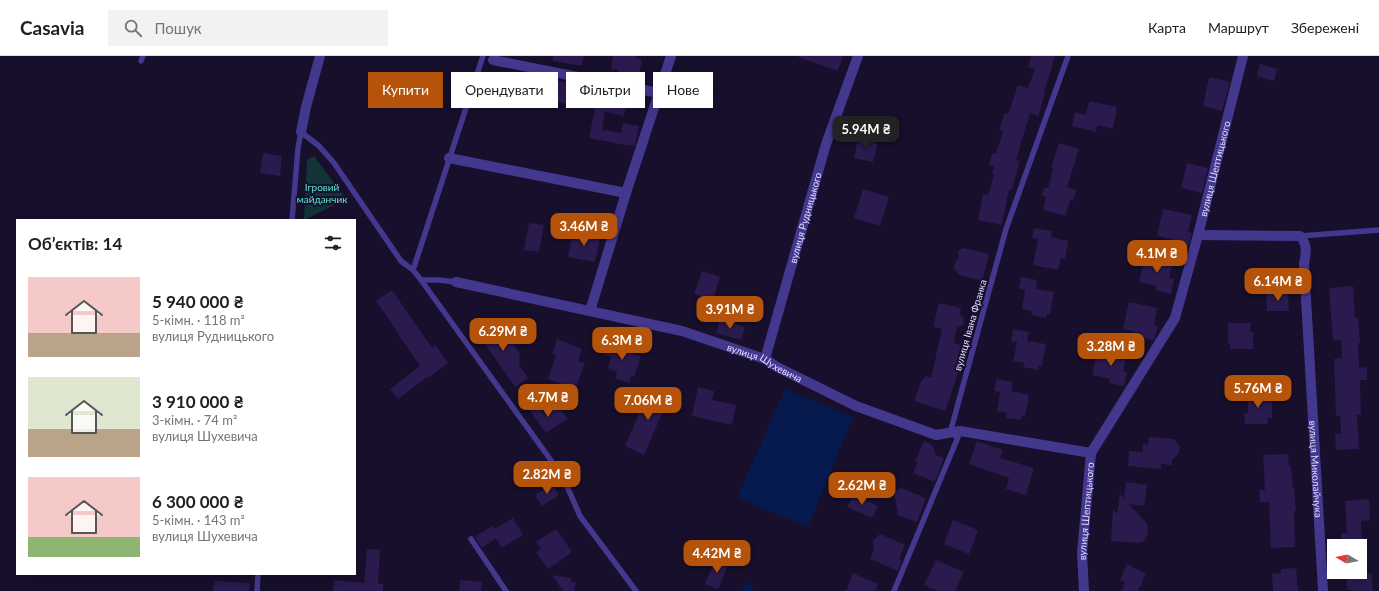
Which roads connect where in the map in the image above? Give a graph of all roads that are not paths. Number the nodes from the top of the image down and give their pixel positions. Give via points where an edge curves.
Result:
1 (320, 56) edge
2 (483, 56) edge
3 (671, 56) edge
4 (858, 56) edge
5 (1068, 56) edge
6 (1242, 56) edge
7 (493, 60) dead end
8 (665, 72) edge
9 (653, 92) edge
10 (653, 108) edge
11 (301, 132) junction
12 (449, 158) junction
13 (626, 193) junction
14 (292, 219) edge
15 (1379, 230) edge
16 (1198, 235) junction
17 (1300, 236) junction
18 (413, 270) junction
19 (421, 280) junction
20 (456, 282) joint
21 (590, 311) junction
22 (765, 359) junction
23 (950, 433) junction
24 (1090, 453) junction
25 (471, 539) dead end
26 (258, 575) edge
27 (257, 591) edge
28 (506, 591) edge
29 (636, 591) edge
30 (894, 591) edge
31 (1084, 591) edge
32 (1323, 591) edge

1 - 11 street
2 - 12 lane
3 - 8 street
4 - 22 street, вулиця Рудницького via 826,144
5 - 23 lane, вулиця Івана Франка via 1006,229
6 - 16 street, вулиця Шептицького
7 - 9 street
10 - 13 street
11 - 14 lane
11 - 18 lane via 334,163 401,261
12 - 13 street
12 - 18 lane
13 - 21 street
15 - 17 lane
16 - 17 street
16 - 24 street, вулиця Шептицького via 1175,318
17 - 32 street, вулиця Миколайчука via 1305,242 1306,250 1304,264
18 - 19 lane
19 - 20 lane
19 - 29 lane via 563,477 580,516
20 - 21 street, вулиця Шухевича
21 - 22 street, вулиця Шухевича via 682,331
22 - 23 street, вулиця Шухевича via 856,406 936,435
23 - 24 street, вулиця Шухевича via 960,431
23 - 30 lane via 958,437
24 - 31 street, вулиця Шептицького via 1082,553
25 - 28 lane
26 - 27 lane

